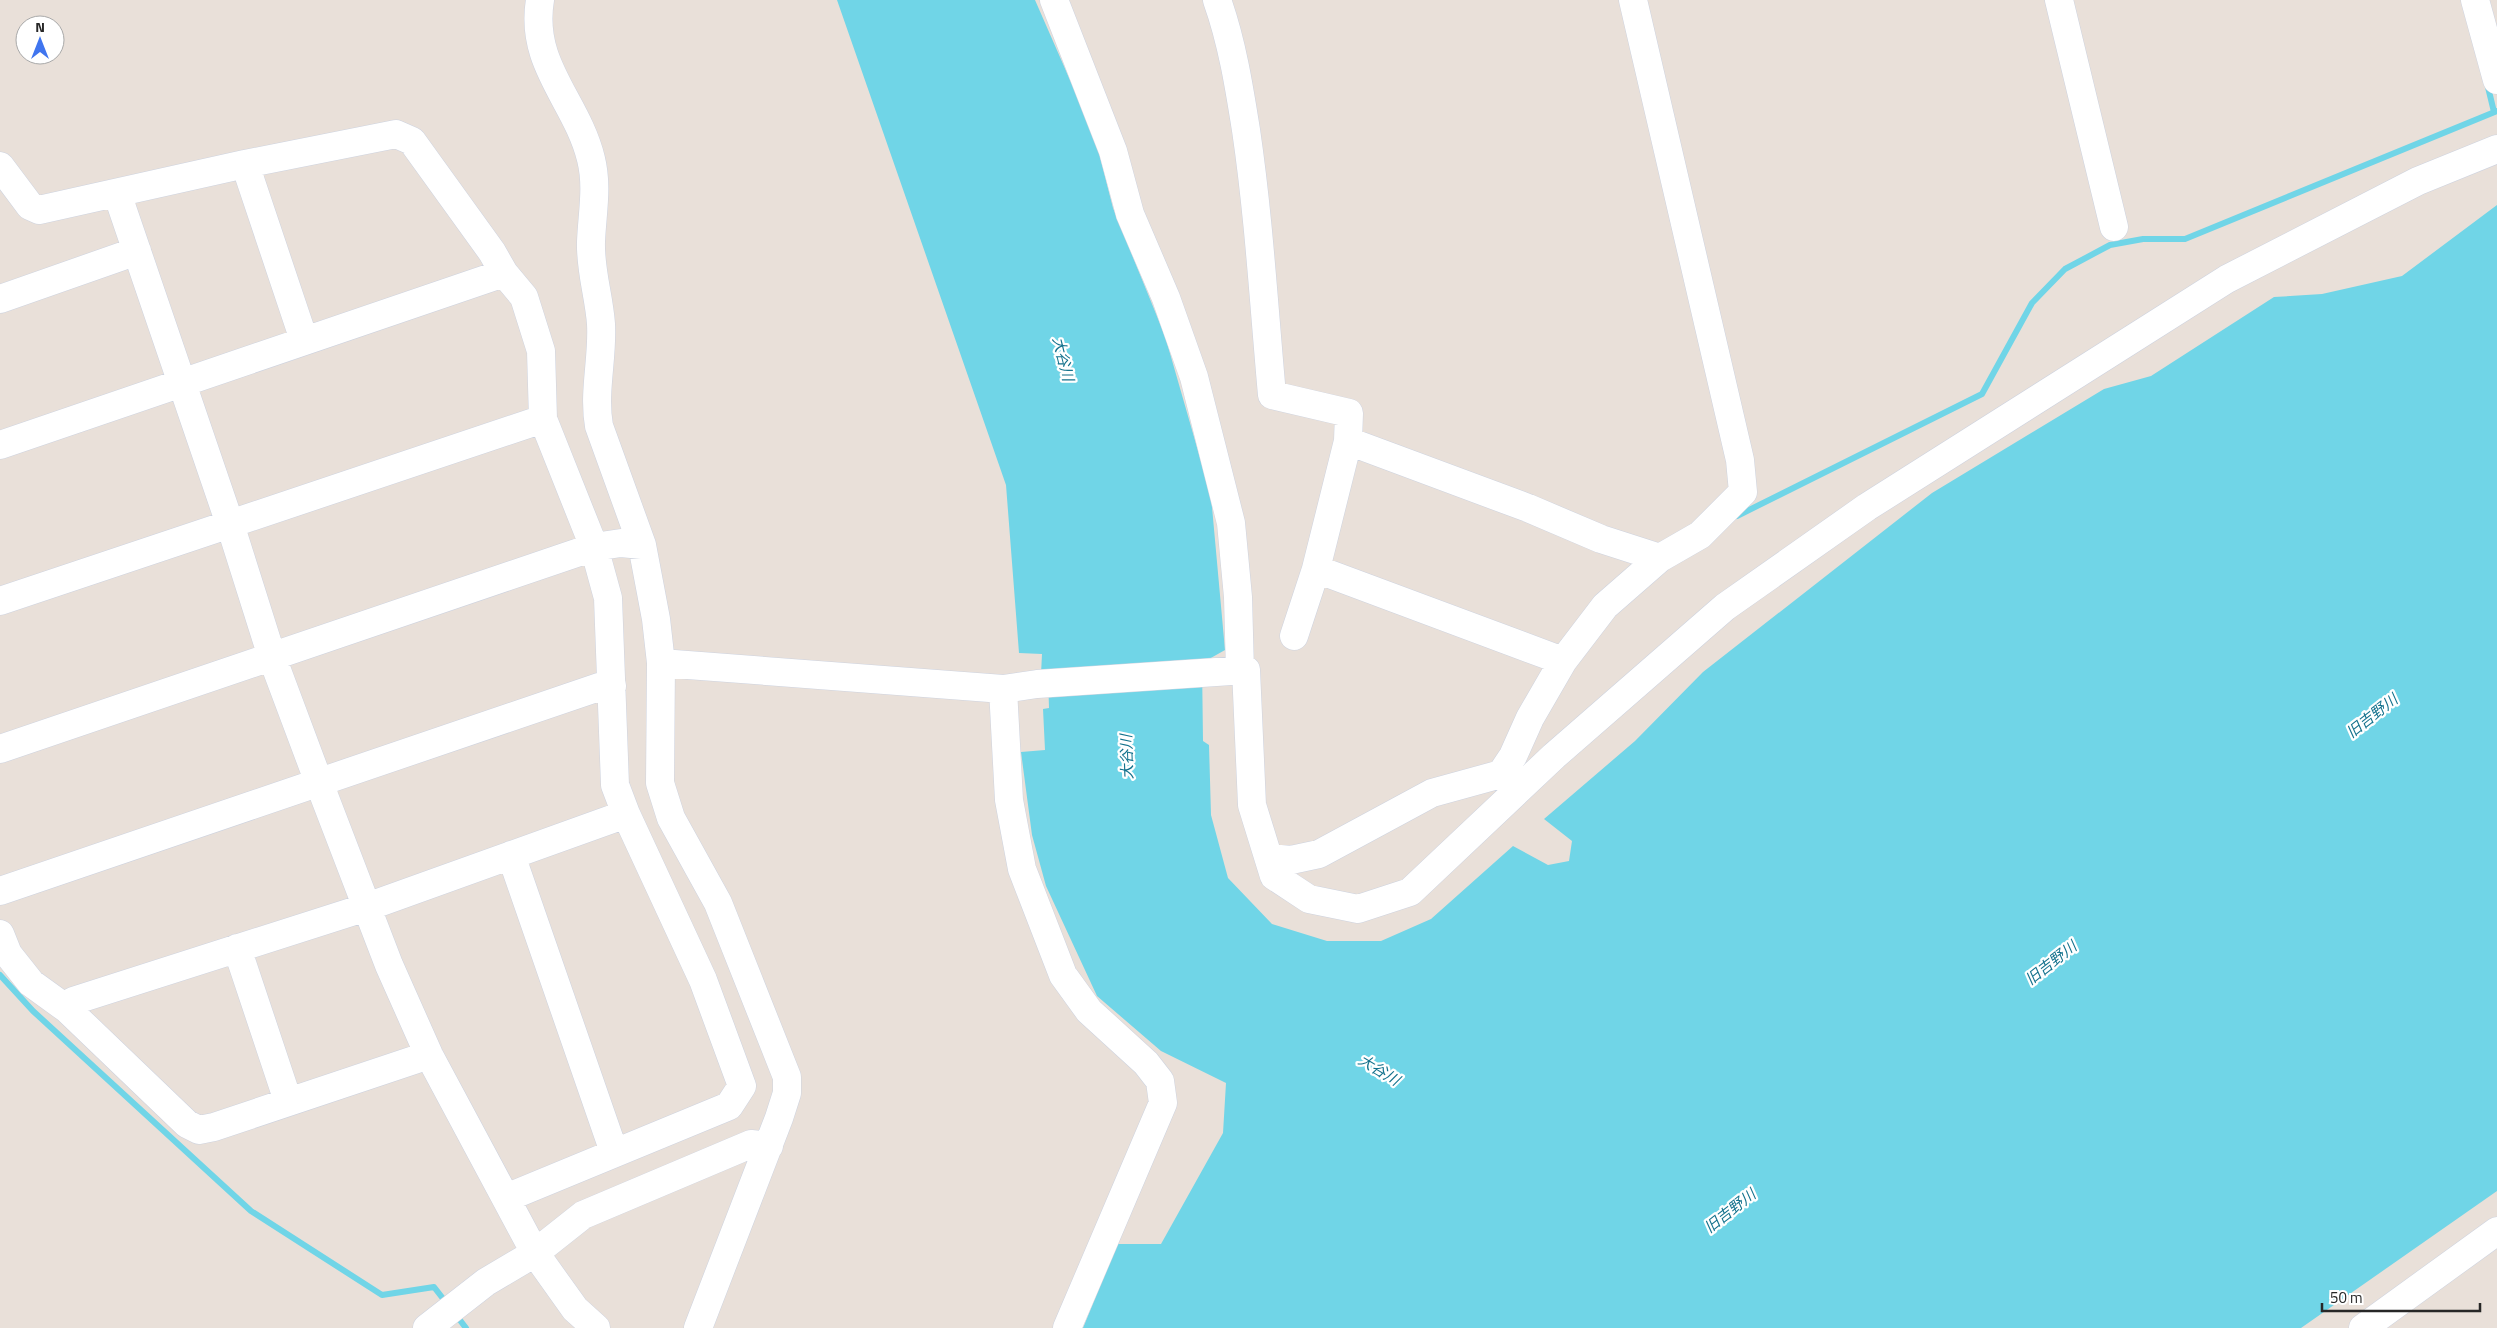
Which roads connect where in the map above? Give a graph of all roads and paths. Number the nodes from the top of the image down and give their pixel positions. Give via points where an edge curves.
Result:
1 (540, 0) edge
2 (1054, 0) edge
3 (1217, 0) edge
4 (1633, 0) edge
5 (2059, 0) edge
6 (2475, 0) edge
7 (2497, 80) edge
8 (2497, 149) edge
9 (246, 164) junction
10 (0, 166) edge
11 (117, 193) junction
12 (2114, 227) dead end
13 (137, 251) junction
14 (504, 272) junction
15 (0, 299) edge
16 (304, 340) junction
17 (182, 382) junction
18 (543, 419) junction
19 (1348, 441) junction
20 (0, 444) edge
21 (230, 524) junction
22 (642, 545) junction
23 (594, 547) junction
24 (1660, 558) junction
25 (1316, 569) junction
26 (0, 601) edge
27 (1294, 636) dead end
28 (272, 657) junction
29 (1563, 661) junction
30 (661, 663) junction
31 (1232, 671) junction
32 (612, 686) junction
33 (1004, 689) junction
34 (0, 749) edge
35 (318, 780) junction
36 (626, 814) junction
37 (511, 855) junction
38 (1269, 858) junction
39 (0, 891) edge
40 (367, 907) junction
41 (0, 934) edge
42 (236, 948) junction
43 (67, 1009) junction
44 (429, 1055) junction
45 (288, 1101) junction
46 (769, 1146) junction
47 (614, 1152) junction
48 (506, 1198) junction
49 (2497, 1231) edge
50 (535, 1253) junction
51 (430, 1326) edge
52 (596, 1328) edge
53 (698, 1328) edge
54 (1067, 1328) edge
55 (2363, 1328) edge

1 - 22 street via 539,40 591,158 596,183 591,265 601,323 596,408 599,426
2 - 31 street via 1113,151 1130,214 1166,298 1194,377 1231,523 1238,597
3 - 19 street via 1226,24 1240,89 1255,186 1272,395 1350,413
4 - 24 street via 1740,460 1742,492 1700,534
5 - 12 street
6 - 7 street
8 - 38 street via 2418,181 2227,279 1867,507 1725,608 1554,756 1410,892 1358,909 1309,899 1274,876
9 - 11 street
9 - 14 street via 396,134 412,141
9 - 16 street
10 - 11 street via 30,206 39,210
11 - 13 street
13 - 15 street
13 - 17 street
14 - 16 street
14 - 18 street via 524,297 541,351
16 - 17 street
17 - 20 street
17 - 21 street
18 - 21 street
18 - 23 street
19 - 24 street via 1528,508 1601,539
19 - 25 street
21 - 26 street
21 - 28 street
22 - 23 street via 620,543
22 - 30 street
23 - 28 street
23 - 32 street via 608,598
24 - 29 street via 1605,606
25 - 27 street
25 - 29 street
28 - 34 street
28 - 35 street
29 - 38 street via 1501,774 1432,793 1319,854 1291,860
30 - 33 street
30 - 46 street via 660,783 671,818 718,903 787,1077 787,1094
31 - 33 street
31 - 38 street via 1246,670 1252,805
32 - 35 street via 599,687
32 - 36 street via 615,785
33 - 54 street via 1009,800 1022,869 1064,975 1089,1011 1160,1080 1163,1103
35 - 39 street
35 - 40 street
36 - 37 street
36 - 47 street via 703,980 742,1086 729,1106
37 - 40 street
37 - 47 street
40 - 42 street
40 - 44 street
41 - 43 street via 8,954 31,983
42 - 43 street via 73,1001
42 - 45 street
43 - 45 street via 187,1124 198,1130
44 - 45 street
44 - 48 street
46 - 50 street via 751,1144 583,1215
46 - 53 street
47 - 48 street
48 - 50 street
49 - 55 street
50 - 51 street via 476,1289
50 - 52 street via 575,1309

